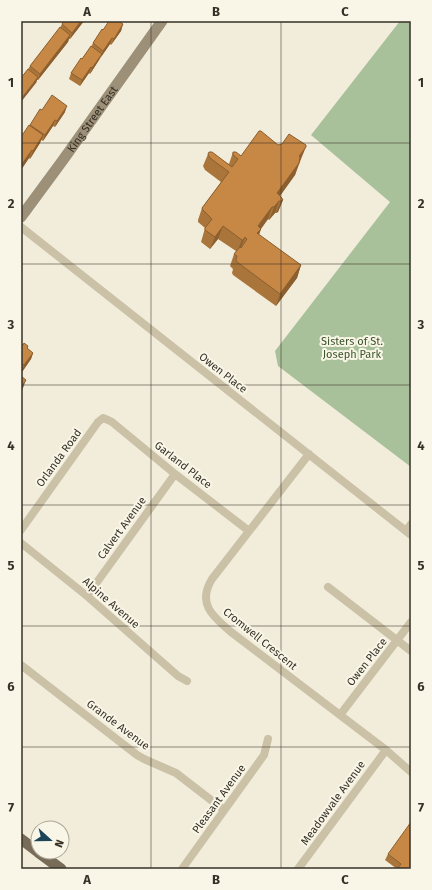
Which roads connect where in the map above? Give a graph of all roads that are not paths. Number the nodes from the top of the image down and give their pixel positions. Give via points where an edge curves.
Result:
1 (162, 21) edge
2 (21, 217) edge
3 (21, 227) edge
4 (103, 418) joint
5 (309, 454) junction
6 (175, 474) junction
7 (21, 530) edge
8 (409, 530) edge
9 (249, 531) junction
10 (21, 543) edge
11 (328, 587) dead end
12 (87, 596) junction
13 (411, 622) edge
14 (397, 640) junction
15 (411, 651) edge
16 (21, 665) edge
17 (187, 681) dead end
18 (340, 714) junction
19 (268, 739) dead end
20 (386, 750) junction
21 (411, 772) edge
22 (224, 810) junction
23 (21, 839) edge
24 (30, 846) edge
25 (49, 860) edge
26 (61, 869) edge
27 (182, 869) edge
28 (298, 869) edge

1 - 2 main road, King Street East
3 - 5 street, Owen Place
4 - 6 street, Garland Place via 112,422
4 - 7 street, Orlanda Road
5 - 8 street, Owen Place
5 - 9 street, Cromwell Crescent
6 - 9 street, Garland Place
6 - 12 street, Calvert Avenue
9 - 18 street, Cromwell Crescent via 207,586 207,606 231,632
10 - 12 street, Alpine Avenue
11 - 14 street
12 - 17 street, Alpine Avenue via 178,676
13 - 14 street, Owen Place
14 - 15 street
14 - 18 street, Owen Place
16 - 22 street, Grande Avenue via 137,755 176,772
18 - 20 street, Cromwell Crescent
19 - 22 street, Pleasant Avenue via 264,755
20 - 21 street, Cromwell Crescent
20 - 28 street, Meadowvale Avenue
22 - 27 street, Pleasant Avenue
23 - 24 main road
25 - 26 main road

